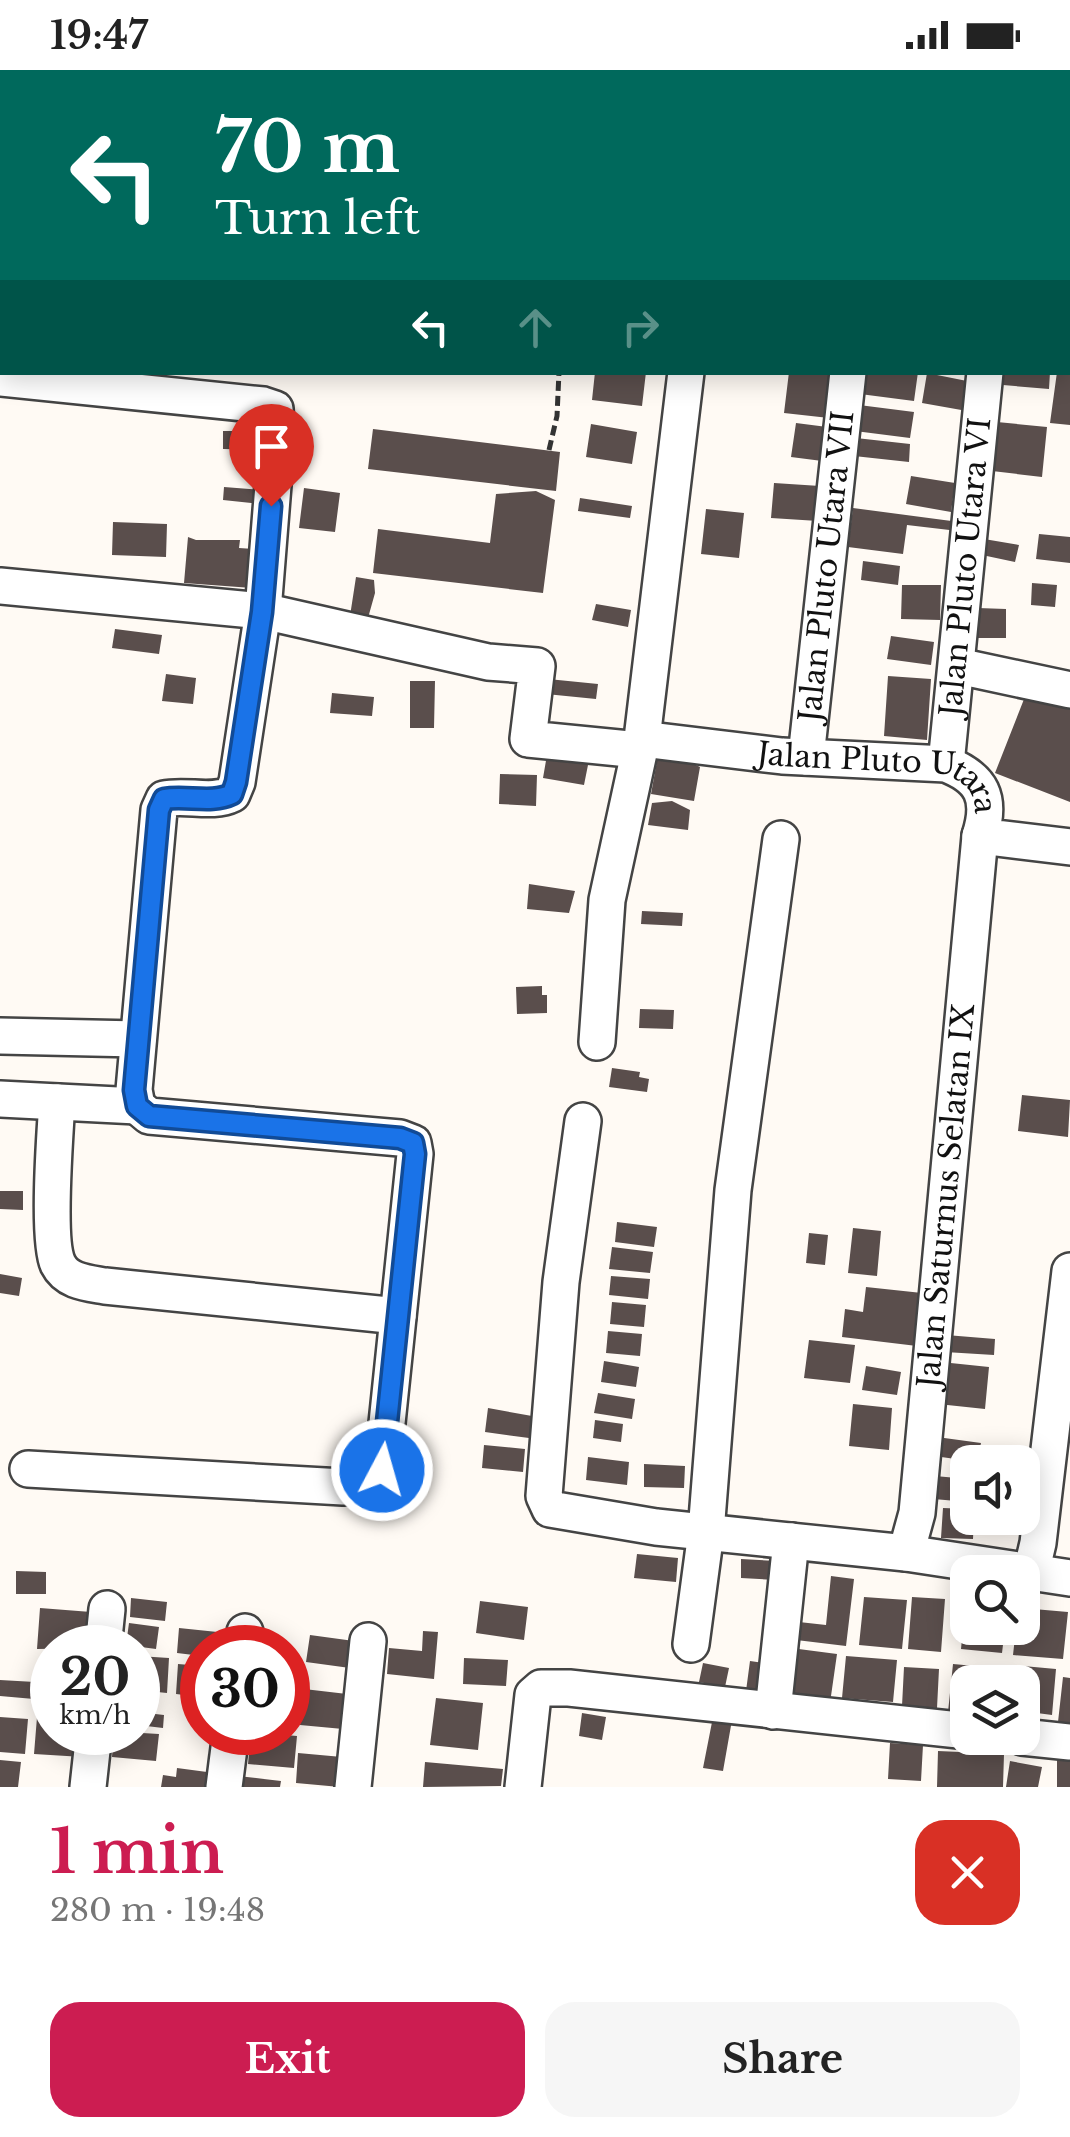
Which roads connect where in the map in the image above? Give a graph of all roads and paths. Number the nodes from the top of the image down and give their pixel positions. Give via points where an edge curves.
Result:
1 (560, 375) edge
2 (686, 375) edge
3 (848, 375) edge
4 (986, 375) edge
5 (0, 378) edge
6 (549, 450) dead end
7 (0, 586) edge
8 (262, 612) junction
9 (958, 666) junction
10 (1070, 690) edge
11 (640, 745) junction
12 (806, 757) junction
13 (946, 764) junction
14 (980, 836) junction
15 (781, 839) dead end
16 (1070, 847) edge
17 (0, 1036) edge
18 (138, 1039) junction
19 (596, 1042) dead end
20 (0, 1099) edge
21 (57, 1102) junction
22 (137, 1106) junction
23 (582, 1121) dead end
24 (1070, 1271) edge
25 (398, 1316) junction
26 (28, 1469) dead end
27 (706, 1532) junction
28 (792, 1541) junction
29 (906, 1553) junction
30 (1035, 1555) edge
31 (950, 1560) edge
32 (1040, 1574) edge
33 (1070, 1578) edge
34 (107, 1610) dead end
35 (105, 1625) edge
36 (368, 1641) dead end
37 (691, 1644) dead end
38 (773, 1711) junction
39 (950, 1729) edge
40 (1040, 1739) edge
41 (1070, 1742) edge
42 (91, 1755) edge
43 (229, 1755) edge
44 (88, 1787) edge
45 (224, 1787) edge
46 (354, 1787) edge
47 (522, 1787) edge

1 - 6 path
2 - 11 street
3 - 12 street, Jalan Pluto Utara VII
4 - 9 street, Jalan Pluto Utara VI
5 - 8 street via 273,408
7 - 8 street
8 - 11 street, Jalan Pluto Utara via 488,662 537,666 528,739
8 - 18 street via 232,794 164,799 159,810
9 - 10 street
9 - 13 street, Jalan Pluto Utara VI
11 - 12 street, Jalan Pluto Utara
11 - 19 street via 607,900
12 - 13 street, Jalan Pluto Utara
13 - 14 street, Jalan Pluto Utara via 980,788
14 - 16 street, Jalan Pluto Utara
14 - 29 street, Jalan Saturnus Selatan IX via 917,1513
15 - 27 street via 734,1190
17 - 18 street
18 - 22 street
20 - 21 street
21 - 22 street
21 - 25 street via 55,1244 58,1265 73,1280
22 - 25 street via 149,1116 413,1143
23 - 27 street via 561,1282 545,1503 550,1509
24 - 30 street
25 - 26 street via 382,1470 369,1482 343,1487
27 - 28 street
27 - 37 street
28 - 29 street
28 - 38 street
29 - 31 street
32 - 33 street
34 - 35 street
36 - 46 street
38 - 39 street
38 - 47 street via 542,1688 533,1695
40 - 41 street
42 - 44 street
43 - 45 street

